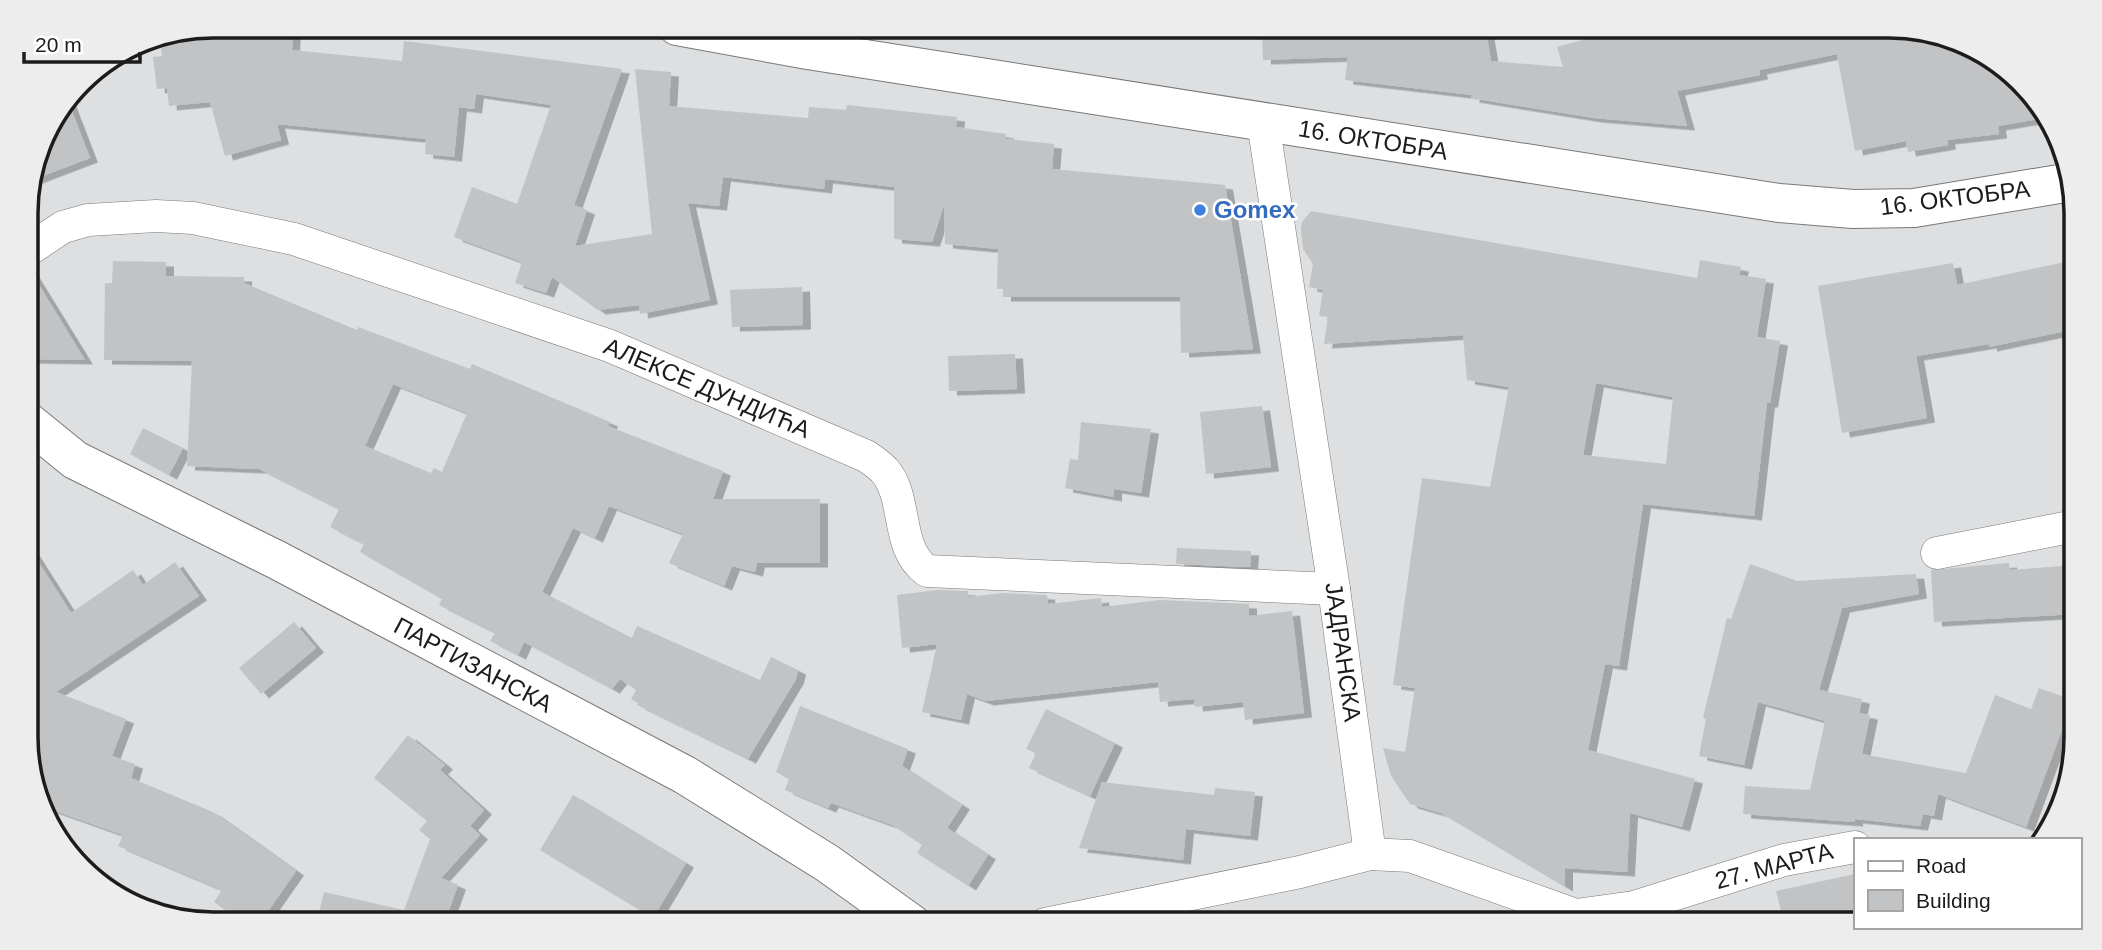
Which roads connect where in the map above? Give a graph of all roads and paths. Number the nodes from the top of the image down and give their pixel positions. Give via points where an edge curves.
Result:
1 (820, 38) edge
2 (1263, 122) junction
3 (2061, 184) edge
4 (39, 243) edge
5 (39, 430) edge
6 (2064, 528) edge
7 (1937, 553) dead end
8 (1335, 589) junction
9 (1854, 847) edge
10 (1370, 854) junction
11 (1103, 911) edge
12 (1560, 911) edge
13 (1616, 911) edge
14 (895, 912) edge

1 - 2 main road, 16. ОКТОБРА
2 - 3 main road, 16. ОКТОБРА via 1779,203 1853,209 1914,208
2 - 8 street, ЈАДРАНСКА
4 - 8 street, АЛЕКСЕ ДУНДИЋА via 63,227 89,220 194,218 294,239 610,346 866,456 885,471 914,562 927,571
5 - 14 main road, ПАРТИЗАНСКА via 75,460 277,560 685,775 827,863
6 - 7 street
8 - 10 street, ЈАДРАНСКА
9 - 13 street, 27. МАРТА via 1784,860
10 - 11 street
10 - 12 street, 27. МАРТА via 1410,856

